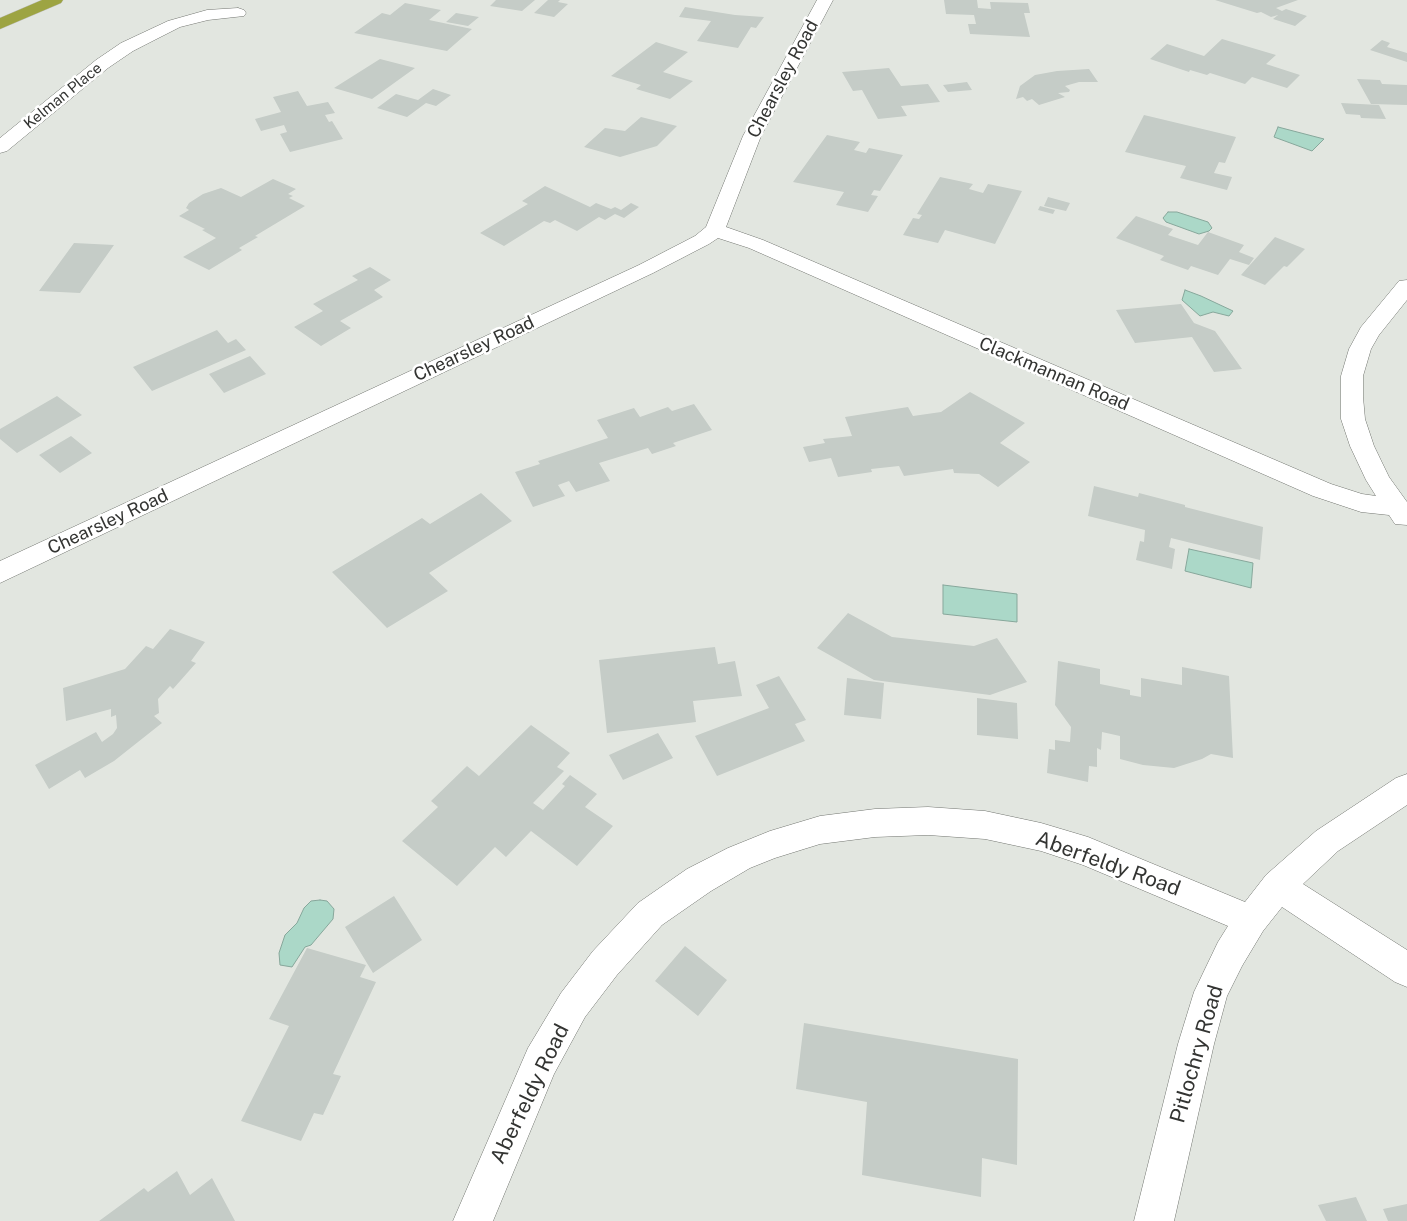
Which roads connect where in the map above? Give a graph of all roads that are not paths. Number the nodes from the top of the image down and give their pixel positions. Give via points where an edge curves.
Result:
1 (55, 0) edge
2 (825, 0) edge
3 (238, 13) dead end
4 (0, 24) edge
5 (0, 147) edge
6 (716, 230) junction
7 (1407, 286) edge
8 (1401, 513) edge
9 (0, 573) edge
10 (1407, 788) edge
11 (1278, 886) junction
12 (1251, 920) junction
13 (1407, 970) edge
14 (473, 1221) edge
15 (1154, 1221) edge

1 - 4 highway
2 - 6 street, Chearsley Road via 752,136
3 - 5 street, Kelman Place via 207,15 174,24 127,48 102,64
6 - 8 street, Clackmannan Road via 765,248 1322,490
6 - 9 street, Chearsley Road via 672,256
7 - 8 street via 1369,332 1360,349 1352,376 1351,397 1353,419 1362,446 1378,480
10 - 11 street, Pitlochry Road via 1327,841
11 - 12 street, Pitlochry Road
11 - 13 street
12 - 14 street, Aberfeldy Road via 1088,852 1041,837 985,825 928,821 875,823 820,830 754,852 699,880 650,914 605,963 573,1005 541,1061
12 - 15 street, Pitlochry Road via 1211,992

